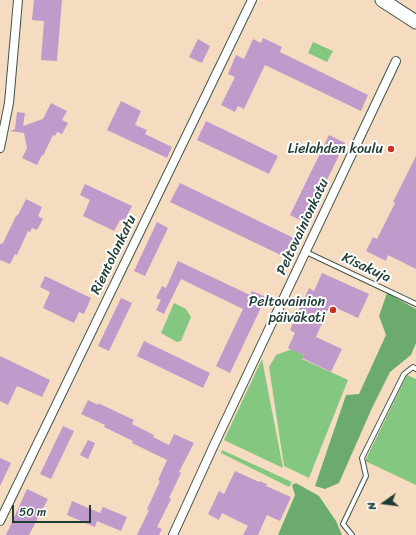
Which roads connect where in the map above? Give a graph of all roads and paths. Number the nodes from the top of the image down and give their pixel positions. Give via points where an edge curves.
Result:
1 (18, 0) edge
2 (252, 0) edge
3 (382, 0) edge
4 (416, 22) edge
5 (396, 61) dead end
6 (0, 148) edge
7 (306, 252) junction
8 (416, 304) edge
9 (416, 369) edge
10 (0, 521) edge
11 (174, 535) edge
12 (352, 535) edge

1 - 6 street via 10,103
2 - 10 street, Rientolankatu
3 - 4 main road
5 - 7 street, Peltovainionkatu
7 - 8 lane, Kisakuja
7 - 11 street, Peltovainionkatu
9 - 12 lane via 413,367 404,374 362,458 366,476 343,524

